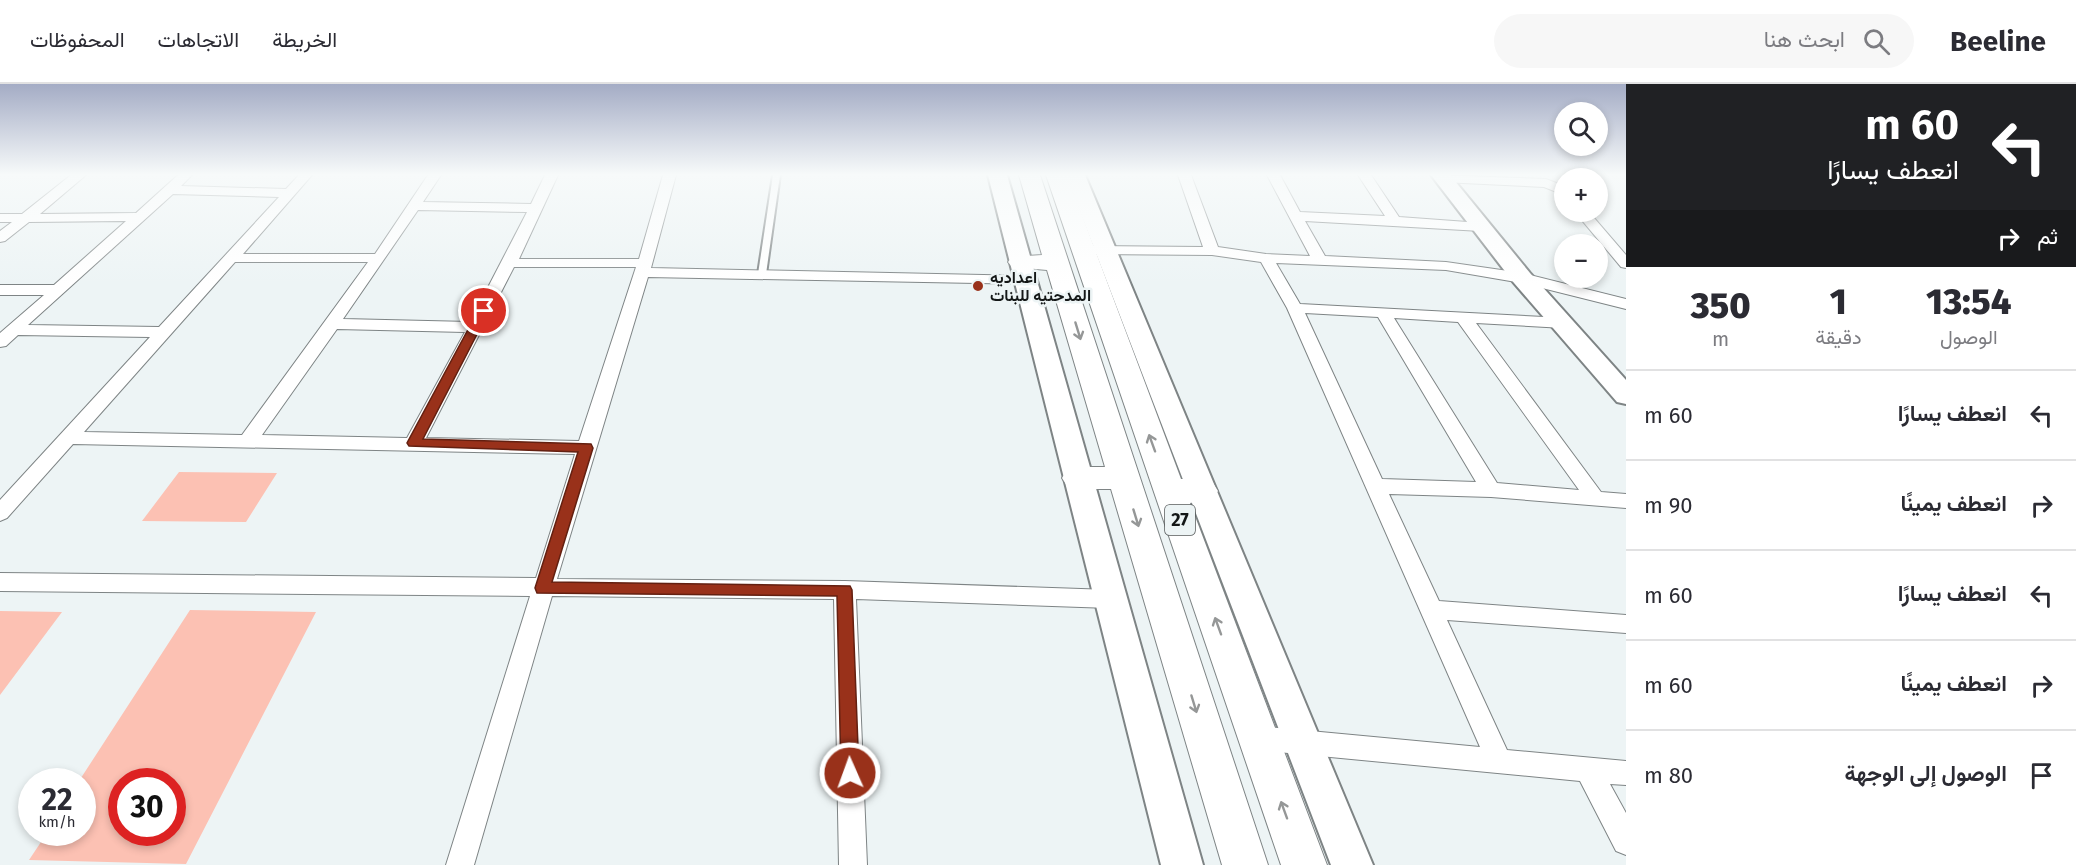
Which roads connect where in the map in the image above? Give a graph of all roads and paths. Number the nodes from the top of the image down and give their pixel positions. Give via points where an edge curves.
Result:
1 (33, 211) edge
2 (145, 211) edge
3 (274, 211) edge
4 (410, 211) edge
5 (534, 211) edge
6 (659, 211) edge
7 (771, 211) edge
8 (1006, 211) edge
9 (1053, 211) edge
10 (1068, 211) edge
11 (1078, 211) edge
12 (1197, 211) edge
13 (1293, 211) edge
14 (1389, 211) edge
15 (1469, 211) edge
16 (1296, 216) junction
17 (138, 217) junction
18 (0, 218) edge
19 (25, 218) junction
20 (1395, 221) junction
21 (1590, 222) edge
22 (1481, 227) junction
23 (0, 238) edge
24 (1212, 251) junction
25 (1082, 255) junction
26 (232, 258) junction
27 (379, 258) junction
28 (1266, 258) junction
29 (1320, 260) junction
30 (509, 263) junction
31 (1626, 264) edge
32 (643, 268) junction
33 (1022, 271) junction
34 (762, 274) junction
35 (1522, 278) junction
36 (0, 290) edge
37 (58, 290) junction
38 (1626, 304) edge
39 (1295, 308) junction
40 (1383, 313) junction
41 (1463, 317) junction
42 (1564, 323) junction
43 (332, 324) junction
44 (475, 327) junction
45 (14, 330) junction
46 (164, 332) junction
47 (0, 342) edge
48 (1095, 386) junction
49 (1134, 392) junction
50 (1626, 396) edge
51 (68, 438) junction
52 (248, 441) junction
53 (414, 443) junction
54 (586, 448) junction
55 (1078, 478) junction
56 (1124, 478) junction
57 (1376, 486) junction
58 (1491, 490) junction
59 (1169, 491) junction
60 (1202, 491) junction
61 (1596, 499) junction
62 (1626, 501) edge
63 (0, 513) edge
64 (0, 582) edge
65 (543, 588) junction
66 (844, 590) junction
67 (1110, 599) junction
68 (1430, 610) junction
69 (1626, 624) edge
70 (1258, 738) junction
71 (1302, 742) junction
72 (1499, 760) junction
73 (1588, 770) junction
74 (1626, 773) edge
75 (1626, 841) edge
76 (460, 865) edge
77 (853, 865) edge
78 (1182, 865) edge
79 (1245, 865) edge
80 (1304, 865) edge
81 (1352, 865) edge

1 - 19 street
2 - 17 street
3 - 26 street
4 - 27 street
5 - 30 street
6 - 32 street
7 - 34 lane
8 - 33 street
9 - 25 main road, 27
10 - 25 main road, 27
11 - 25 street
12 - 24 street
13 - 16 street
14 - 20 street
15 - 22 street
16 - 20 street
16 - 29 street
17 - 19 street
17 - 37 street
18 - 19 street
19 - 23 street
20 - 22 street
21 - 31 street
22 - 35 street
24 - 25 street
24 - 28 street
25 - 33 main road
25 -> 48 main road, 27
25 - 49 main road, 27
25 - 60 street
26 - 27 street
26 - 46 street
27 - 43 street
28 - 29 street
28 - 39 street
29 - 35 street via 1446,266
30 - 32 street
30 - 44 street
32 - 34 street
32 - 54 street
33 - 34 street
33 - 55 street
35 - 38 street
35 - 42 street
36 - 37 street
37 - 45 street
39 - 40 street
39 - 57 street
40 - 41 street
40 - 58 street
41 - 42 street
41 - 61 street
42 - 50 street
43 - 44 street
43 - 52 street
44 - 53 street
45 - 46 street
45 - 47 street
46 - 51 street
48 - 49 main road via 1116,396
48 - 56 main road, 27
59 -> 49 main road, 27
51 - 52 street
51 - 63 street
52 - 53 street
53 - 54 street
54 - 65 street
55 - 56 main road
55 - 67 street
56 -> 79 main road, 27
57 - 58 street
57 - 68 street
58 - 61 street
59 - 60 main road
70 -> 59 main road, 27
60 - 71 street
61 - 62 street
64 - 65 street
65 - 66 street
65 - 76 street
66 - 67 street
66 - 77 street
67 - 78 street
68 - 69 street
68 - 72 street
70 - 71 street
80 -> 70 main road, 27
71 - 72 street
71 - 81 street
72 - 73 street
73 - 74 street
73 - 75 street

